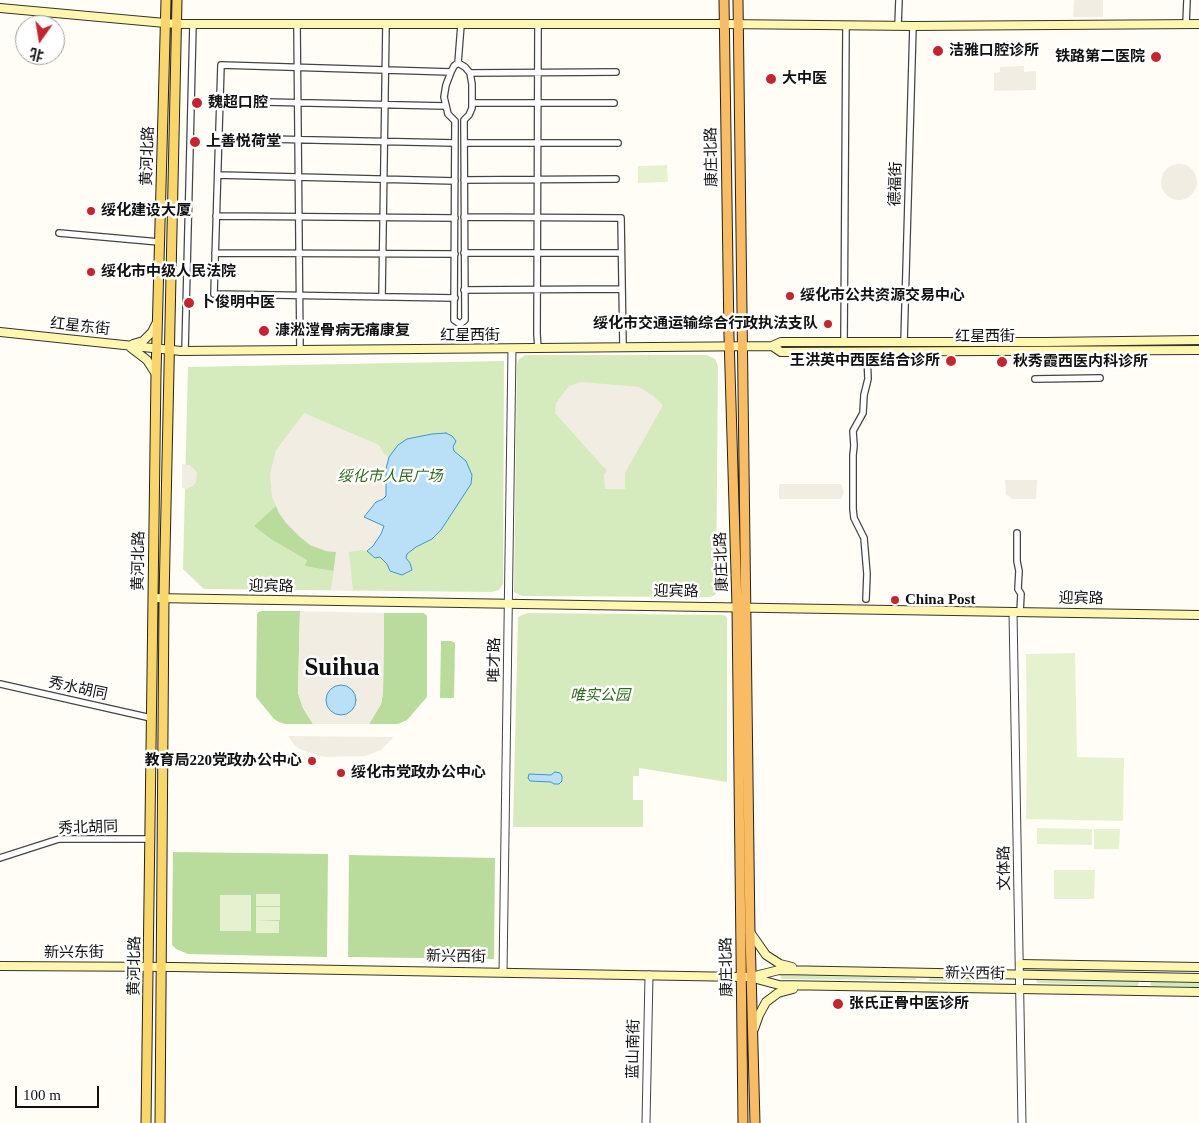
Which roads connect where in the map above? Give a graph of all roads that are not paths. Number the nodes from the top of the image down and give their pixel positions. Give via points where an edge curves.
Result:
1 (166, 0) edge
2 (177, 0) edge
3 (724, 0) edge
4 (738, 0) edge
5 (899, 0) edge
6 (1187, 0) edge
7 (0, 8) edge
8 (171, 24) junction
9 (193, 24) junction
10 (297, 24) junction
11 (386, 24) junction
12 (461, 24) junction
13 (538, 24) junction
14 (724, 24) junction
15 (739, 24) junction
16 (1186, 24) junction
17 (1199, 24) edge
18 (846, 26) junction
19 (898, 26) junction
20 (914, 26) junction
21 (458, 63) junction
22 (298, 67) junction
23 (384, 70) junction
24 (451, 72) junction
25 (538, 72) junction
26 (616, 72) dead end
27 (470, 73) junction
28 (220, 101) junction
29 (298, 102) junction
30 (472, 103) junction
31 (538, 103) junction
32 (614, 103) dead end
33 (384, 104) junction
34 (445, 106) junction
35 (219, 138) junction
36 (298, 140) junction
37 (384, 142) junction
38 (455, 143) junction
39 (464, 143) junction
40 (538, 143) junction
41 (618, 143) dead end
42 (218, 175) junction
43 (298, 177) junction
44 (616, 178) dead end
45 (384, 179) junction
46 (538, 179) junction
47 (464, 180) junction
48 (455, 181) junction
49 (216, 216) junction
50 (299, 216) junction
51 (383, 217) junction
52 (464, 217) junction
53 (455, 218) junction
54 (538, 218) junction
55 (59, 233) dead end
56 (159, 242) junction
57 (215, 253) junction
58 (299, 253) junction
59 (383, 253) junction
60 (464, 253) junction
61 (538, 253) junction
62 (621, 253) junction
63 (455, 254) junction
64 (622, 289) junction
65 (464, 290) junction
66 (537, 290) junction
67 (299, 296) junction
68 (382, 297) junction
69 (454, 298) junction
70 (158, 318) junction
71 (0, 332) edge
72 (1176, 340) junction
73 (1199, 340) edge
74 (844, 342) junction
75 (904, 342) junction
76 (123, 345) junction
77 (623, 346) junction
78 (729, 346) junction
79 (742, 346) junction
80 (772, 346) junction
81 (1039, 346) junction
82 (157, 348) junction
83 (512, 349) junction
84 (538, 349) junction
85 (169, 350) junction
86 (300, 350) junction
87 (1176, 350) junction
88 (1199, 350) edge
89 (185, 351) junction
90 (867, 352) junction
91 (904, 352) junction
92 (156, 374) junction
93 (1100, 378) dead end
94 (1035, 379) dead end
95 (1017, 533) dead end
96 (153, 598) junction
97 (164, 599) junction
98 (866, 599) dead end
99 (510, 603) junction
100 (741, 607) junction
101 (1017, 612) junction
102 (1199, 615) edge
103 (0, 684) edge
104 (151, 718) junction
105 (150, 839) junction
106 (0, 858) edge
107 (750, 932) junction
108 (1020, 964) junction
109 (0, 966) edge
110 (1196, 966) edge
111 (149, 967) junction
112 (161, 967) junction
113 (504, 972) junction
114 (840, 972) junction
115 (923, 974) junction
116 (1021, 974) junction
117 (649, 975) junction
118 (747, 977) junction
119 (1145, 977) junction
120 (1196, 978) edge
121 (841, 985) junction
122 (923, 987) junction
123 (1021, 989) junction
124 (1145, 991) junction
125 (1199, 992) edge
126 (753, 1031) junction
127 (146, 1123) edge
128 (160, 1123) edge
129 (646, 1123) edge
130 (743, 1123) edge
131 (755, 1123) edge
132 (1022, 1123) edge

1 - 8 main road, 黄河北路
2 - 8 main road, 黄河北路
3 - 14 highway, 康庄北路
4 - 15 highway, 康庄北路
5 - 19 street
6 - 16 street
7 - 8 main road
8 - 9 main road
8 - 56 main road, 黄河北路
8 - 85 main road, 黄河北路
9 - 10 main road
9 - 89 street
10 - 11 main road
10 - 22 street
11 - 12 main road
11 - 23 street
12 - 13 main road
12 - 21 street
13 - 14 main road
13 - 25 street
14 - 15 main road
14 - 78 highway, 康庄北路
15 - 18 main road
15 - 79 highway, 康庄北路
16 - 17 main road
16 - 20 main road
18 - 19 main road
18 - 74 street
19 - 20 main road
20 - 75 street, 德福街
21 - 24 street
21 - 27 street
22 - 23 street
22 - 28 street via 221,65
22 - 29 street
23 - 24 street
23 - 33 street
24 - 34 street via 446,85
25 - 26 street
25 - 27 street
25 - 31 street
27 - 30 street
28 - 29 street
28 - 35 street
29 - 33 street
29 - 36 street
30 - 31 street
30 - 39 street via 470,115 464,120
31 - 32 street
31 - 40 street
33 - 34 street
33 - 37 street
34 - 38 street via 455,121
35 - 36 street
35 - 42 street
36 - 37 street
36 - 43 street
37 - 38 street
37 - 45 street
38 - 48 street
39 - 40 street
39 - 47 street
40 - 41 street
40 - 46 street
42 - 43 street
42 - 49 street
43 - 45 street
43 - 50 street
44 - 46 street
45 - 48 street
45 - 51 street
46 - 47 street
46 - 54 street
47 - 52 street
48 - 53 street
49 - 50 street
49 - 57 street
50 - 51 street
50 - 58 street
51 - 53 street
51 - 59 street
52 - 54 street
52 - 60 street
53 - 63 street
54 - 61 street
54 - 62 street via 621,218
55 - 56 street
56 - 70 main road, 黄河北路
57 - 58 street
57 - 67 street via 214,294
58 - 59 street
58 - 67 street
59 - 63 street
59 - 68 street
60 - 61 street
60 - 65 street
61 - 62 street
61 - 66 street
62 - 64 street
63 - 69 street
64 - 66 street
64 - 77 street
65 - 66 street
65 - 69 street via 465,320 460,324 454,320
66 - 84 street
67 - 68 street
67 - 86 street
68 - 69 street
70 - 76 main road via 152,332 143,341
70 - 82 main road, 黄河北路
71 - 76 main road, 红星东街
72 - 73 main road, 红星西街
72 - 81 main road, 红星西街
72 - 87 main road
74 - 75 main road, 红星西街
74 - 80 main road, 红星西街 via 781,342
75 - 81 main road, 红星西街
75 - 91 main road
76 - 82 main road, 红星东街
76 - 92 main road via 143,356
77 - 78 main road, 红星西街
77 - 84 main road, 红星西街
78 - 79 main road, 红星西街
78 - 100 highway, 康庄北路
79 - 80 main road, 红星西街
79 - 100 highway, 康庄北路
80 - 90 main road, 红星西街 via 781,352
81 - 87 main road, 红星西街
81 - 91 main road, 红星西街
82 - 85 main road, 红星东街
82 - 92 main road, 黄河北路
83 - 84 main road, 红星西街
83 - 86 main road, 红星西街
83 - 99 street, 唯才路
85 - 89 main road, 红星西街
85 - 97 main road, 黄河北路
86 - 89 main road, 红星西街
87 - 88 main road, 红星西街
90 - 91 main road, 红星西街
90 - 98 street via 868,380 863,413 853,431 853,509 864,538
92 - 96 main road, 黄河北路
93 - 94 street
95 - 101 street via 1020,594
96 - 97 main road, 迎宾路
96 - 104 main road, 黄河北路
97 - 99 main road, 迎宾路
97 - 112 main road, 黄河北路
99 - 100 main road, 迎宾路
99 - 113 street, 唯才路
100 - 101 main road, 迎宾路
100 - 107 highway, 康庄北路
100 - 118 highway, 康庄北路
101 - 102 main road, 迎宾路
101 - 108 street, 文体路
103 - 104 street, 秀水胡同
104 - 105 main road, 黄河北路
105 - 106 street, 秀北胡同 via 59,839
105 - 111 main road, 黄河北路
107 - 114 main road via 766,955 780,964
107 - 118 highway, 康庄北路
108 - 110 main road
108 - 116 street, 文体路
109 - 111 main road, 新兴东街
110 - 120 main road
111 - 112 main road, 新兴东街
111 - 127 main road, 黄河北路
112 - 113 main road, 新兴西街
112 - 128 main road, 黄河北路
113 - 117 main road, 新兴西街
114 - 115 main road, 新兴西街
114 - 118 main road, 新兴西街 via 780,970
115 - 116 main road, 新兴西街
115 - 122 main road
116 - 119 main road, 新兴西街
116 - 123 street, 文体路
117 - 118 main road, 新兴西街
117 - 129 street, 蓝山南街
118 - 121 main road, 新兴西街 via 779,985
118 - 126 highway, 康庄北路
118 - 130 highway, 康庄北路
119 - 120 main road, 新兴西街
119 - 124 main road
121 - 122 main road, 新兴西街
121 - 126 main road via 778,993 766,1002
122 - 123 main road, 新兴西街
123 - 124 main road, 新兴西街
123 - 132 street, 文体路
124 - 125 main road, 新兴西街
126 - 131 highway, 康庄北路

